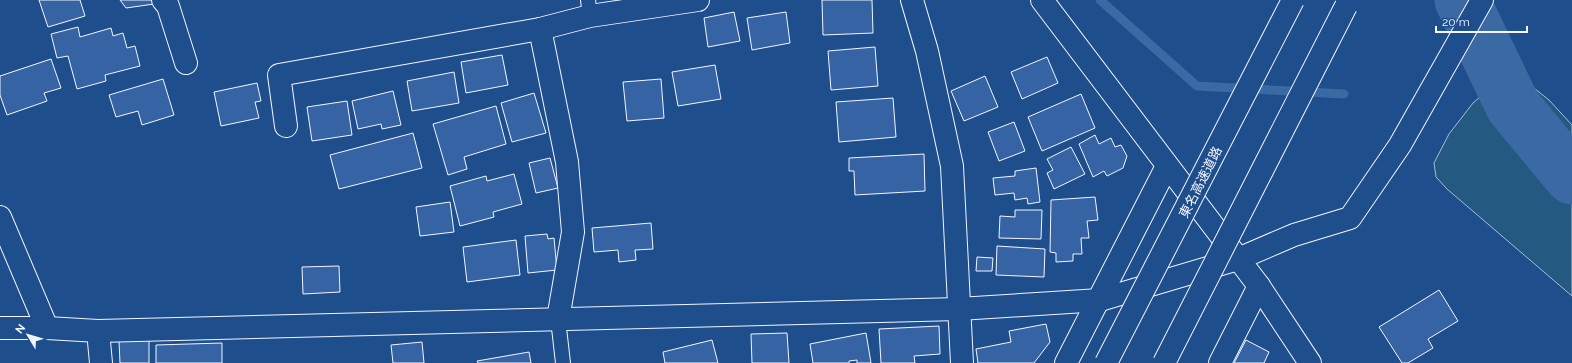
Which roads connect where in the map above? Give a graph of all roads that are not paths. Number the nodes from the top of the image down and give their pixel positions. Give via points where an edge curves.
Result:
1 (164, 0) edge
2 (698, 0) edge
3 (912, 0) edge
4 (1042, 0) edge
5 (1293, 0) edge
6 (1482, 0) edge
7 (1346, 6) dead end
8 (589, 8) edge
9 (540, 29) junction
10 (186, 63) dead end
11 (286, 126) dead end
12 (1167, 166) junction
13 (0, 217) edge
14 (1238, 259) junction
15 (1259, 286) junction
16 (1100, 300) junction
17 (959, 308) junction
18 (558, 319) junction
19 (0, 328) edge
20 (47, 328) junction
21 (98, 331) junction
22 (101, 363) edge
23 (563, 363) edge
24 (962, 363) edge
25 (1066, 363) edge
26 (1106, 363) edge
27 (1164, 363) edge
28 (1220, 363) edge
29 (1310, 363) edge

1 - 10 main road
2 - 8 main road
3 - 17 main road via 927,51 952,166
4 - 12 main road
5 - 26 main road, 東名高速道路, bridge
6 - 14 main road via 1400,145 1350,218 1294,234
7 - 27 main road, bridge
8 - 9 main road
9 - 11 main road via 279,75
9 - 18 main road via 567,162 573,232
12 - 14 main road
12 - 16 main road
13 - 20 main road
14 - 15 main road
14 - 16 main road
15 - 28 main road
15 - 29 main road
16 - 17 main road
16 - 25 main road
17 - 18 main road
17 - 24 main road
18 - 21 main road
18 - 23 lane
19 - 20 main road
20 - 21 main road
21 - 22 main road

